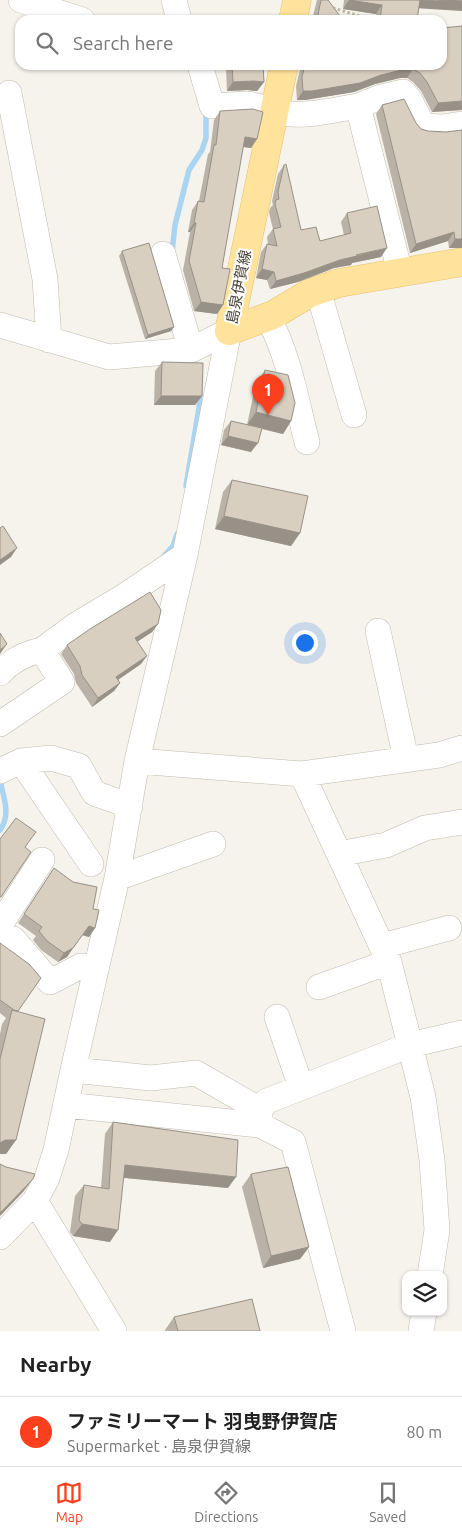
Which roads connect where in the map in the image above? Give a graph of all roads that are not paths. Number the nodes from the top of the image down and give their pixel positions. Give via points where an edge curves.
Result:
1 (21, 0) edge
2 (174, 0) edge
3 (297, 0) edge
4 (67, 15) edge
5 (178, 15) edge
6 (294, 15) edge
7 (201, 70) edge
8 (283, 70) edge
9 (9, 93) dead end
10 (358, 106) junction
11 (274, 111) junction
12 (462, 124) edge
13 (163, 254) dead end
14 (462, 262) edge
15 (400, 272) junction
16 (318, 290) junction
17 (268, 317) junction
18 (0, 325) edge
19 (229, 331) junction
20 (49, 340) junction
21 (192, 350) junction
22 (354, 415) dead end
23 (307, 442) dead end
24 (185, 555) junction
25 (378, 631) dead end
26 (42, 650) junction
27 (0, 673) edge
28 (0, 724) edge
29 (462, 748) edge
30 (406, 759) junction
31 (137, 762) junction
32 (10, 766) edge
33 (302, 774) junction
34 (130, 806) junction
35 (462, 822) edge
36 (213, 844) dead end
37 (339, 854) junction
38 (42, 860) dead end
39 (91, 864) dead end
40 (117, 878) junction
41 (0, 925) edge
42 (449, 928) dead end
43 (0, 939) edge
44 (385, 954) junction
45 (96, 968) junction
46 (320, 987) dead end
47 (277, 1017) dead end
48 (462, 1033) edge
49 (410, 1045) junction
50 (73, 1070) junction
51 (301, 1087) junction
52 (66, 1105) junction
53 (260, 1117) junction
54 (35, 1200) junction
55 (0, 1237) edge
56 (431, 1271) edge
57 (423, 1316) edge
58 (114, 1331) edge
59 (343, 1331) edge
60 (421, 1331) edge

1 - 4 street
2 - 5 street
3 - 6 main road
7 - 11 street via 212,106 248,104
8 - 11 main road, 島泉伊賀線
9 - 20 street via 45,279
10 - 11 street via 300,116
10 - 12 street via 403,92 424,126
10 - 15 street
11 - 19 main road, 島泉伊賀線
13 - 21 street
14 - 15 main road, 島泉伊賀線
15 - 16 main road, 島泉伊賀線
16 - 17 main road, 島泉伊賀線
16 - 22 street
17 - 19 main road, 島泉伊賀線
17 - 23 street via 285,355
18 - 20 street
19 - 21 street
19 - 24 street
20 - 21 street via 109,357
24 - 26 street
24 - 31 street
25 - 30 street
26 - 27 street via 28,652
26 - 28 street via 62,682
29 - 30 street
30 - 33 street
31 - 33 street
31 - 34 street
32 - 34 street via 51,758 79,766 94,793
32 - 39 street
33 - 37 street
34 - 40 street
35 - 37 street via 425,828 386,845
36 - 40 street
37 - 44 street
38 - 41 street
40 - 45 street
42 - 44 street
43 - 45 street via 13,939 50,982 81,966
44 - 46 street
44 - 49 street
45 - 50 street
47 - 51 street
48 - 49 street
49 - 51 street
49 - 56 street via 423,1097 432,1160 437,1230
50 - 52 street
50 - 53 street via 150,1078 196,1073
51 - 53 street via 266,1101
52 - 53 street
52 - 54 street via 56,1150 38,1176
53 - 59 street via 293,1142
54 - 55 street
54 - 58 street
57 - 60 street

